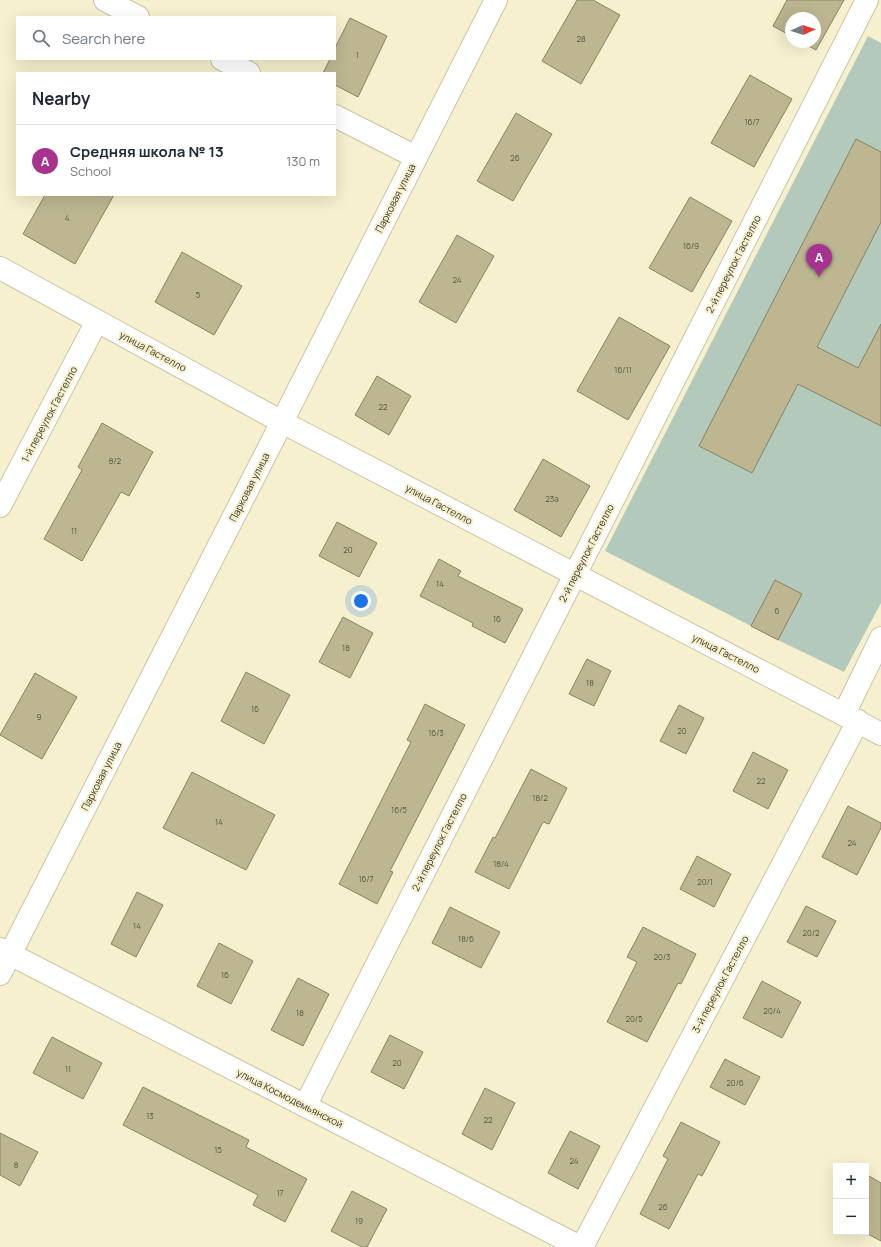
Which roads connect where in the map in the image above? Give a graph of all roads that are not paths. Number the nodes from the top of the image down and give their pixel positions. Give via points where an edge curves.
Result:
1 (105, 0) edge
2 (496, 0) edge
3 (868, 0) edge
4 (136, 16) edge
5 (224, 60) edge
6 (247, 72) edge
7 (336, 117) edge
8 (416, 157) junction
9 (0, 268) edge
10 (97, 321) junction
11 (282, 422) junction
12 (0, 506) edge
13 (575, 575) junction
14 (881, 638) edge
15 (851, 718) junction
16 (881, 734) edge
17 (5, 952) edge
18 (0, 974) edge
19 (305, 1106) junction
20 (581, 1247) edge

1 - 4 street
2 - 8 street, Парковая улица
3 - 13 street, 2-й переулок Гастелло
5 - 6 street
7 - 8 street
8 - 11 street, Парковая улица
9 - 10 street, улица Гастелло
10 - 11 street, улица Гастелло
10 - 12 street, 1-й переулок Гастелло
11 - 13 street, улица Гастелло
11 - 17 street, Парковая улица
13 - 15 street, улица Гастелло
13 - 19 street, 2-й переулок Гастелло
14 - 15 street, 3-й переулок Гастелло
15 - 16 street, улица Гастелло
15 - 20 street, 3-й переулок Гастелло
17 - 18 street, Парковая улица
17 - 19 street, улица Космодемьянской
19 - 20 street, улица Космодемьянской

